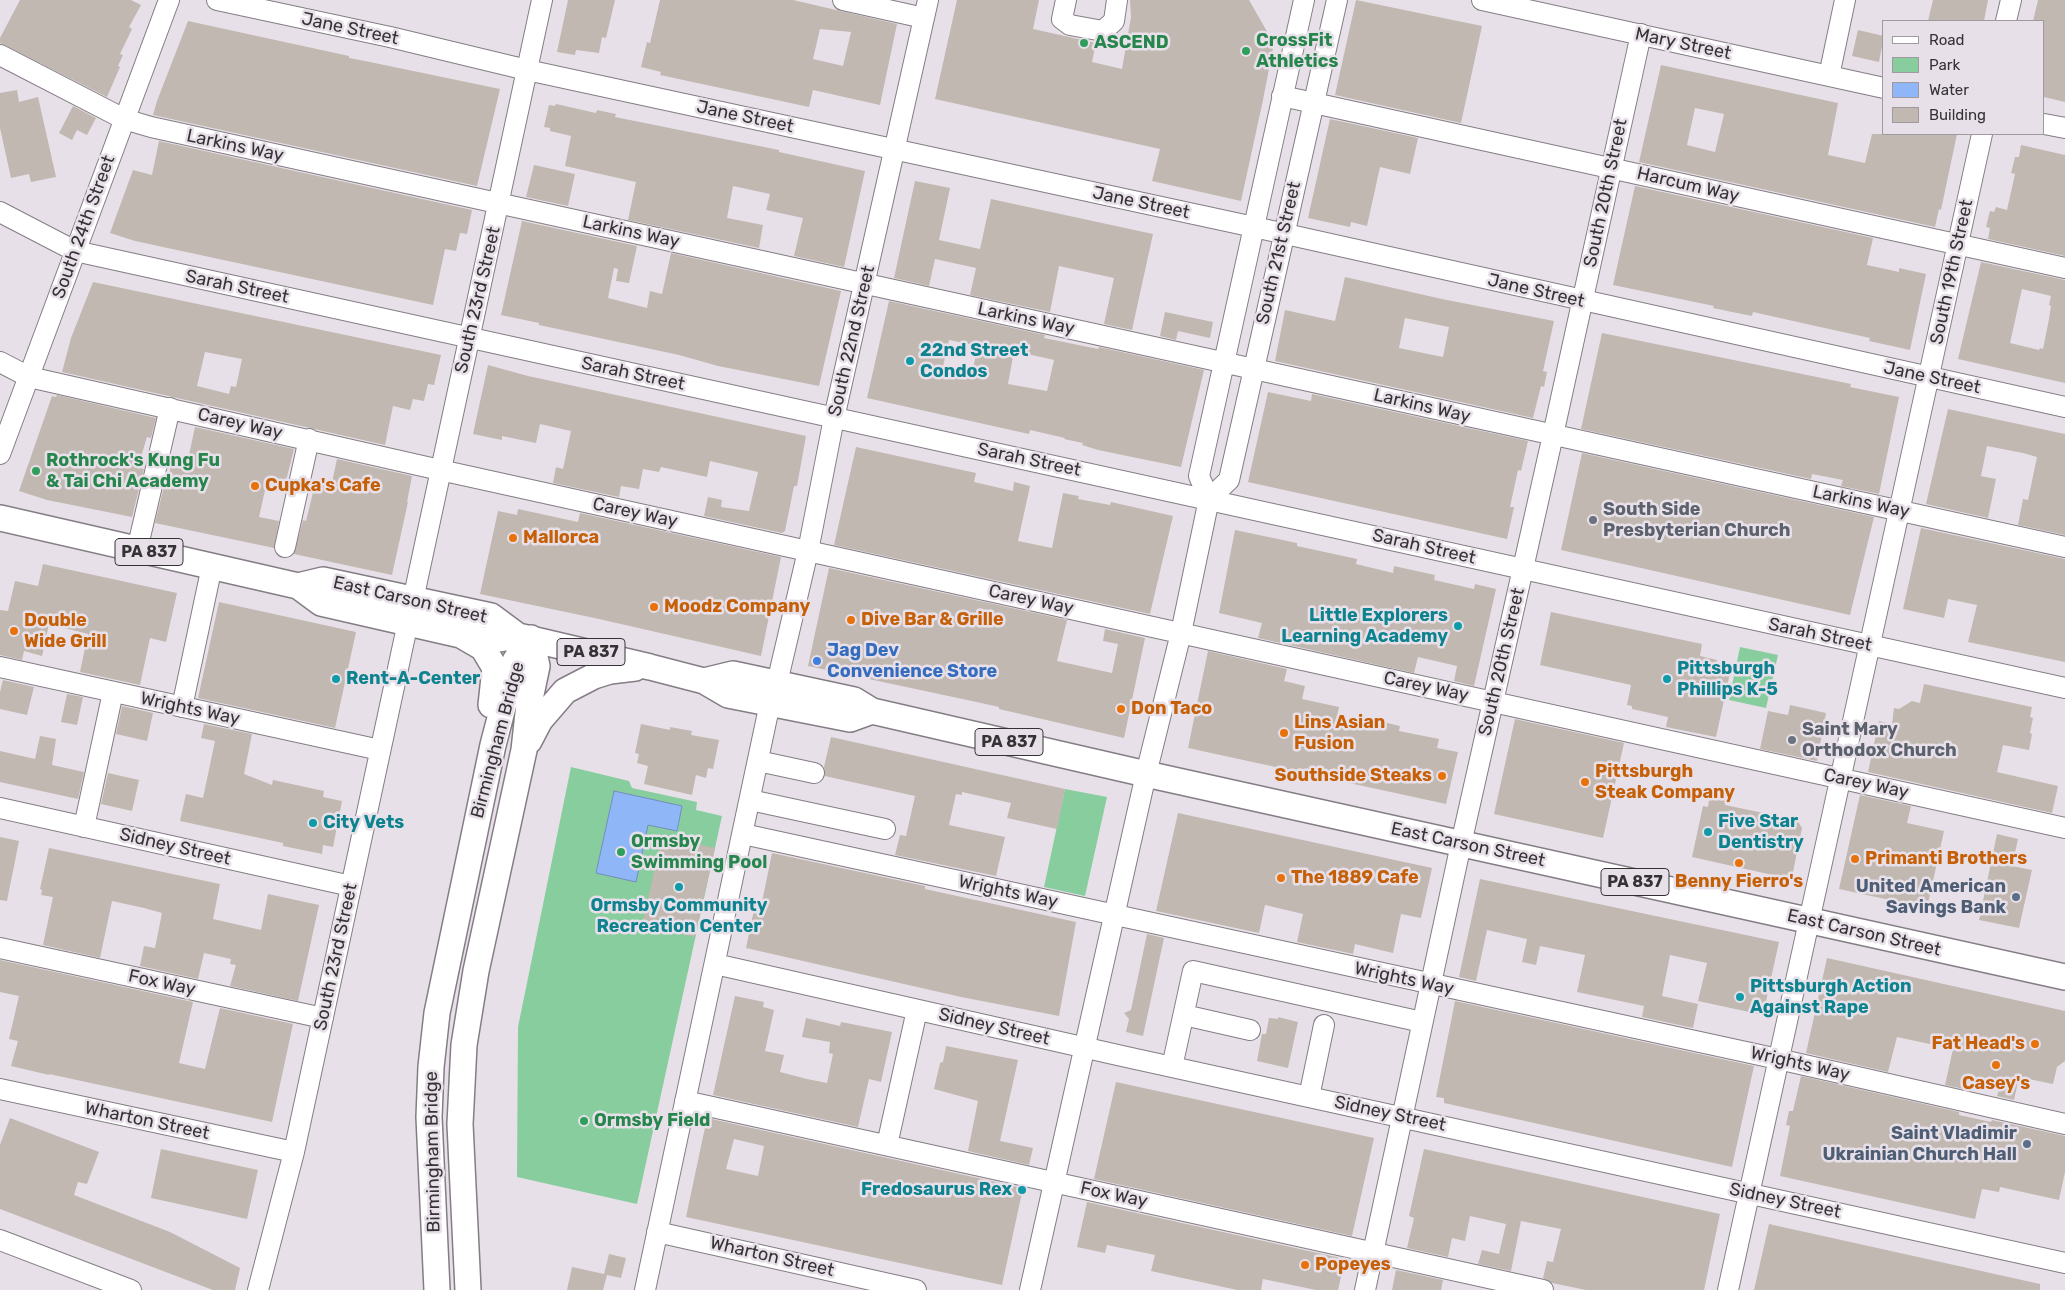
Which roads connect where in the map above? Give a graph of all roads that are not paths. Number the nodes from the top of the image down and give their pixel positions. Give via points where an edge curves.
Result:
1 (169, 0) edge
2 (217, 0) edge
3 (542, 0) edge
4 (843, 0) edge
5 (1117, 0) edge
6 (1304, 0) edge
7 (1337, 0) edge
8 (1482, 0) edge
9 (1845, 0) edge
10 (2011, 0) edge
11 (926, 9) edge
12 (1064, 9) edge
13 (2006, 20) edge
14 (1641, 34) junction
15 (0, 55) edge
16 (527, 70) junction
17 (1829, 76) junction
18 (1882, 88) edge
19 (1282, 96) junction
20 (1313, 103) junction
21 (124, 119) junction
22 (2045, 124) edge
23 (2065, 128) edge
24 (1982, 135) edge
25 (894, 150) junction
26 (1611, 168) junction
27 (499, 203) junction
28 (0, 212) edge
29 (1254, 227) junction
30 (1283, 234) junction
31 (1958, 245) junction
32 (75, 251) junction
33 (2065, 268) edge
34 (865, 284) junction
35 (1582, 301) junction
36 (469, 338) junction
37 (1224, 361) junction
38 (0, 362) edge
39 (1254, 368) junction
40 (29, 377) junction
41 (1928, 377) junction
42 (2065, 407) edge
43 (170, 408) junction
44 (834, 418) junction
45 (1553, 435) junction
46 (309, 439) junction
47 (0, 454) edge
48 (440, 470) junction
49 (1209, 499) junction
50 (1899, 510) junction
51 (0, 518) edge
52 (285, 547) dead end
53 (2065, 547) edge
54 (137, 550) junction
55 (808, 551) junction
56 (212, 566) junction
57 (1523, 569) junction
58 (410, 611) junction
59 (1181, 633) junction
60 (460, 634) junction
61 (525, 637) junction
62 (1868, 646) junction
63 (0, 667) edge
64 (650, 667) junction
65 (2065, 688) edge
66 (112, 692) junction
67 (774, 693) junction
68 (1494, 702) junction
69 (182, 707) junction
70 (493, 745) junction
71 (380, 750) junction
72 (524, 750) junction
73 (758, 761) junction
74 (814, 773) dead end
75 (1146, 774) junction
76 (1840, 779) junction
77 (750, 800) junction
78 (0, 808) edge
79 (84, 827) junction
80 (2065, 828) edge
81 (885, 829) dead end
82 (743, 834) junction
83 (1461, 844) junction
84 (351, 886) junction
85 (1115, 915) junction
86 (1808, 920) junction
87 (0, 948) edge
88 (715, 964) junction
89 (2065, 977) edge
90 (1430, 985) junction
91 (917, 1010) junction
92 (1184, 1015) junction
93 (323, 1018) junction
94 (1422, 1022) junction
95 (1324, 1025) dead end
96 (1250, 1030) dead end
97 (1085, 1048) junction
98 (1778, 1059) junction
99 (1172, 1066) junction
100 (0, 1089) edge
101 (1310, 1097) junction
102 (685, 1101) junction
103 (1401, 1117) junction
104 (2065, 1124) edge
105 (887, 1145) junction
106 (294, 1152) junction
107 (1055, 1182) junction
108 (1749, 1194) junction
109 (657, 1232) junction
110 (0, 1240) edge
111 (1373, 1252) junction
112 (2065, 1263) edge
113 (131, 1290) edge
114 (258, 1290) edge
115 (437, 1290) edge
116 (468, 1290) edge
117 (645, 1290) edge
118 (916, 1290) edge
119 (1030, 1290) edge
120 (1365, 1290) edge
121 (1543, 1290) edge
122 (1728, 1290) edge

1 - 21 street, South 24th Street
2 - 16 street, Jane Street
3 - 16 street, South 23rd Street
4 - 11 street
5 - 12 street via 1114,21 1103,31 1070,24
6 - 19 street, South 21st Street
7 - 20 street, South 21st Street
8 - 14 street, Mary Street
9 - 17 street
10 - 13 street
11 - 25 street, South 22nd Street
14 - 17 street, Mary Street
14 - 26 street, South 20th Street
15 - 21 street, Larkins Way
16 - 25 street, Jane Street
16 - 27 street, South 23rd Street
17 - 18 street, Mary Street
19 - 20 street, Harcum Way
19 - 29 street, South 21st Street
20 - 26 street, Harcum Way
20 - 30 street, South 21st Street
21 - 27 street, Larkins Way
21 - 32 street, South 24th Street
22 - 23 street
24 - 31 street, South 19th Street
25 - 29 street, Jane Street
25 - 34 street, South 22nd Street
26 - 31 street, Harcum Way
26 - 35 street, South 20th Street
27 - 34 street, Larkins Way
27 - 36 street, South 23rd Street
28 - 32 street, Sarah Street
29 - 30 street, Jane Street
29 - 37 street, South 21st Street
30 - 35 street, Jane Street
30 - 39 street, South 21st Street
31 - 33 street, Harcum Way
31 - 41 street, South 19th Street
32 - 36 street, Sarah Street
32 - 40 street, South 24th Street
34 - 37 street, Larkins Way
34 - 44 street, South 22nd Street
35 - 41 street, Jane Street
35 - 45 street, South 20th Street
36 - 44 street, Sarah Street
36 - 48 street, South 23rd Street
37 - 39 street, Larkins Way
37 - 49 street, South 21st Street via 1199,476
38 - 40 street, Carey Way
39 - 45 street, Larkins Way
39 - 49 street, South 21st Street via 1229,480
40 - 43 street, Carey Way
40 - 47 street, South 24th Street
41 - 42 street, Jane Street
41 - 50 street, South 19th Street
43 - 46 street, Carey Way
43 - 54 street
44 - 49 street, Sarah Street
44 - 55 street, South 22nd Street
45 - 50 street, Larkins Way
45 - 57 street, South 20th Street
46 - 48 street, Carey Way
46 - 52 street
48 - 55 street, Carey Way
48 - 58 street, South 23rd Street
49 - 57 street, Sarah Street
49 - 59 street
50 - 53 street, Larkins Way
50 - 62 street, South 19th Street
51 - 54 main road, East Carson Street / PA 837
54 - 56 main road, East Carson Street / PA 837
55 - 59 street, Carey Way
55 - 67 street, South 22nd Street
56 - 58 main road, East Carson Street / PA 837 via 298,586 323,580
56 - 69 street
57 - 62 street, Sarah Street
57 - 68 street, South 20th Street
58 - 60 main road, East Carson Street
58 - 61 main road, East Carson Street / PA 837 via 491,616
58 - 71 street, South 23rd Street
59 - 68 street, Carey Way
59 - 75 street
60 - 61 main road, East Carson Street via 487,641
60 - 70 main road via 482,648 495,668 491,713
61 - 64 main road, East Carson Street / PA 837
61 - 70 main road, Birmingham Bridge via 515,661
61 - 72 main road, Birmingham Bridge via 537,666
62 - 65 street, Sarah Street
62 - 76 street, South 19th Street
63 - 66 street, Wrights Way
64 - 67 main road, East Carson Street / PA 837 via 704,681 728,695
64 - 72 main road via 610,671 579,682 565,691 540,720
66 - 69 street, Wrights Way
66 - 79 street
67 - 73 street, South 22nd Street
67 - 75 main road, East Carson Street / PA 837 via 850,719 872,711
68 - 76 street, Carey Way
68 - 83 street, South 20th Street
69 - 71 street, Wrights Way
70 - 115 main road, Birmingham Bridge via 437,1014 428,1117
71 - 84 street, South 23rd Street
72 - 116 main road, Birmingham Bridge via 469,1008 463,1062 460,1124
73 - 74 street
73 - 77 street, South 22nd Street
75 - 83 main road, East Carson Street / PA 837
75 - 85 street
76 - 80 street, Carey Way
76 - 86 street, South 19th Street
77 - 81 street
77 - 82 street, South 22nd Street
78 - 79 street, Sidney Street
79 - 84 street, Sidney Street
82 - 85 street, Wrights Way
82 - 88 street, South 22nd Street
83 - 86 main road, East Carson Street / PA 837
83 - 90 street, South 20th Street
84 - 93 street, South 23rd Street
85 - 90 street, Wrights Way
85 - 97 street
86 - 89 main road, East Carson Street / PA 837
86 - 98 street, South 19th Street
87 - 93 street, Fox Way
88 - 91 street, Sidney Street
88 - 102 street, South 22nd Street
90 - 94 street, South 20th Street
90 - 98 street, Wrights Way
91 - 97 street, Sidney Street
91 - 105 street
92 - 94 street via 1193,971
92 - 96 street
92 - 99 street
93 - 106 street, South 23rd Street
94 - 103 street, South 20th Street
95 - 101 street
97 - 99 street, Sidney Street
97 - 107 street
98 - 104 street, Wrights Way
98 - 108 street, South 19th Street
99 - 101 street, Sidney Street
100 - 106 street, Wharton Street
101 - 103 street, Sidney Street
102 - 105 street, Fox Way
102 - 109 street, South 22nd Street
103 - 108 street, Sidney Street
103 - 111 street, South 20th Street
105 - 107 street, Fox Way
106 - 114 street, South 23rd Street
107 - 111 street, Fox Way
107 - 119 street
108 - 112 street, Sidney Street
108 - 122 street, South 19th Street
109 - 117 street, South 22nd Street
109 - 118 street, Wharton Street
110 - 113 street
111 - 120 street, South 20th Street
111 - 121 street, Fox Way

